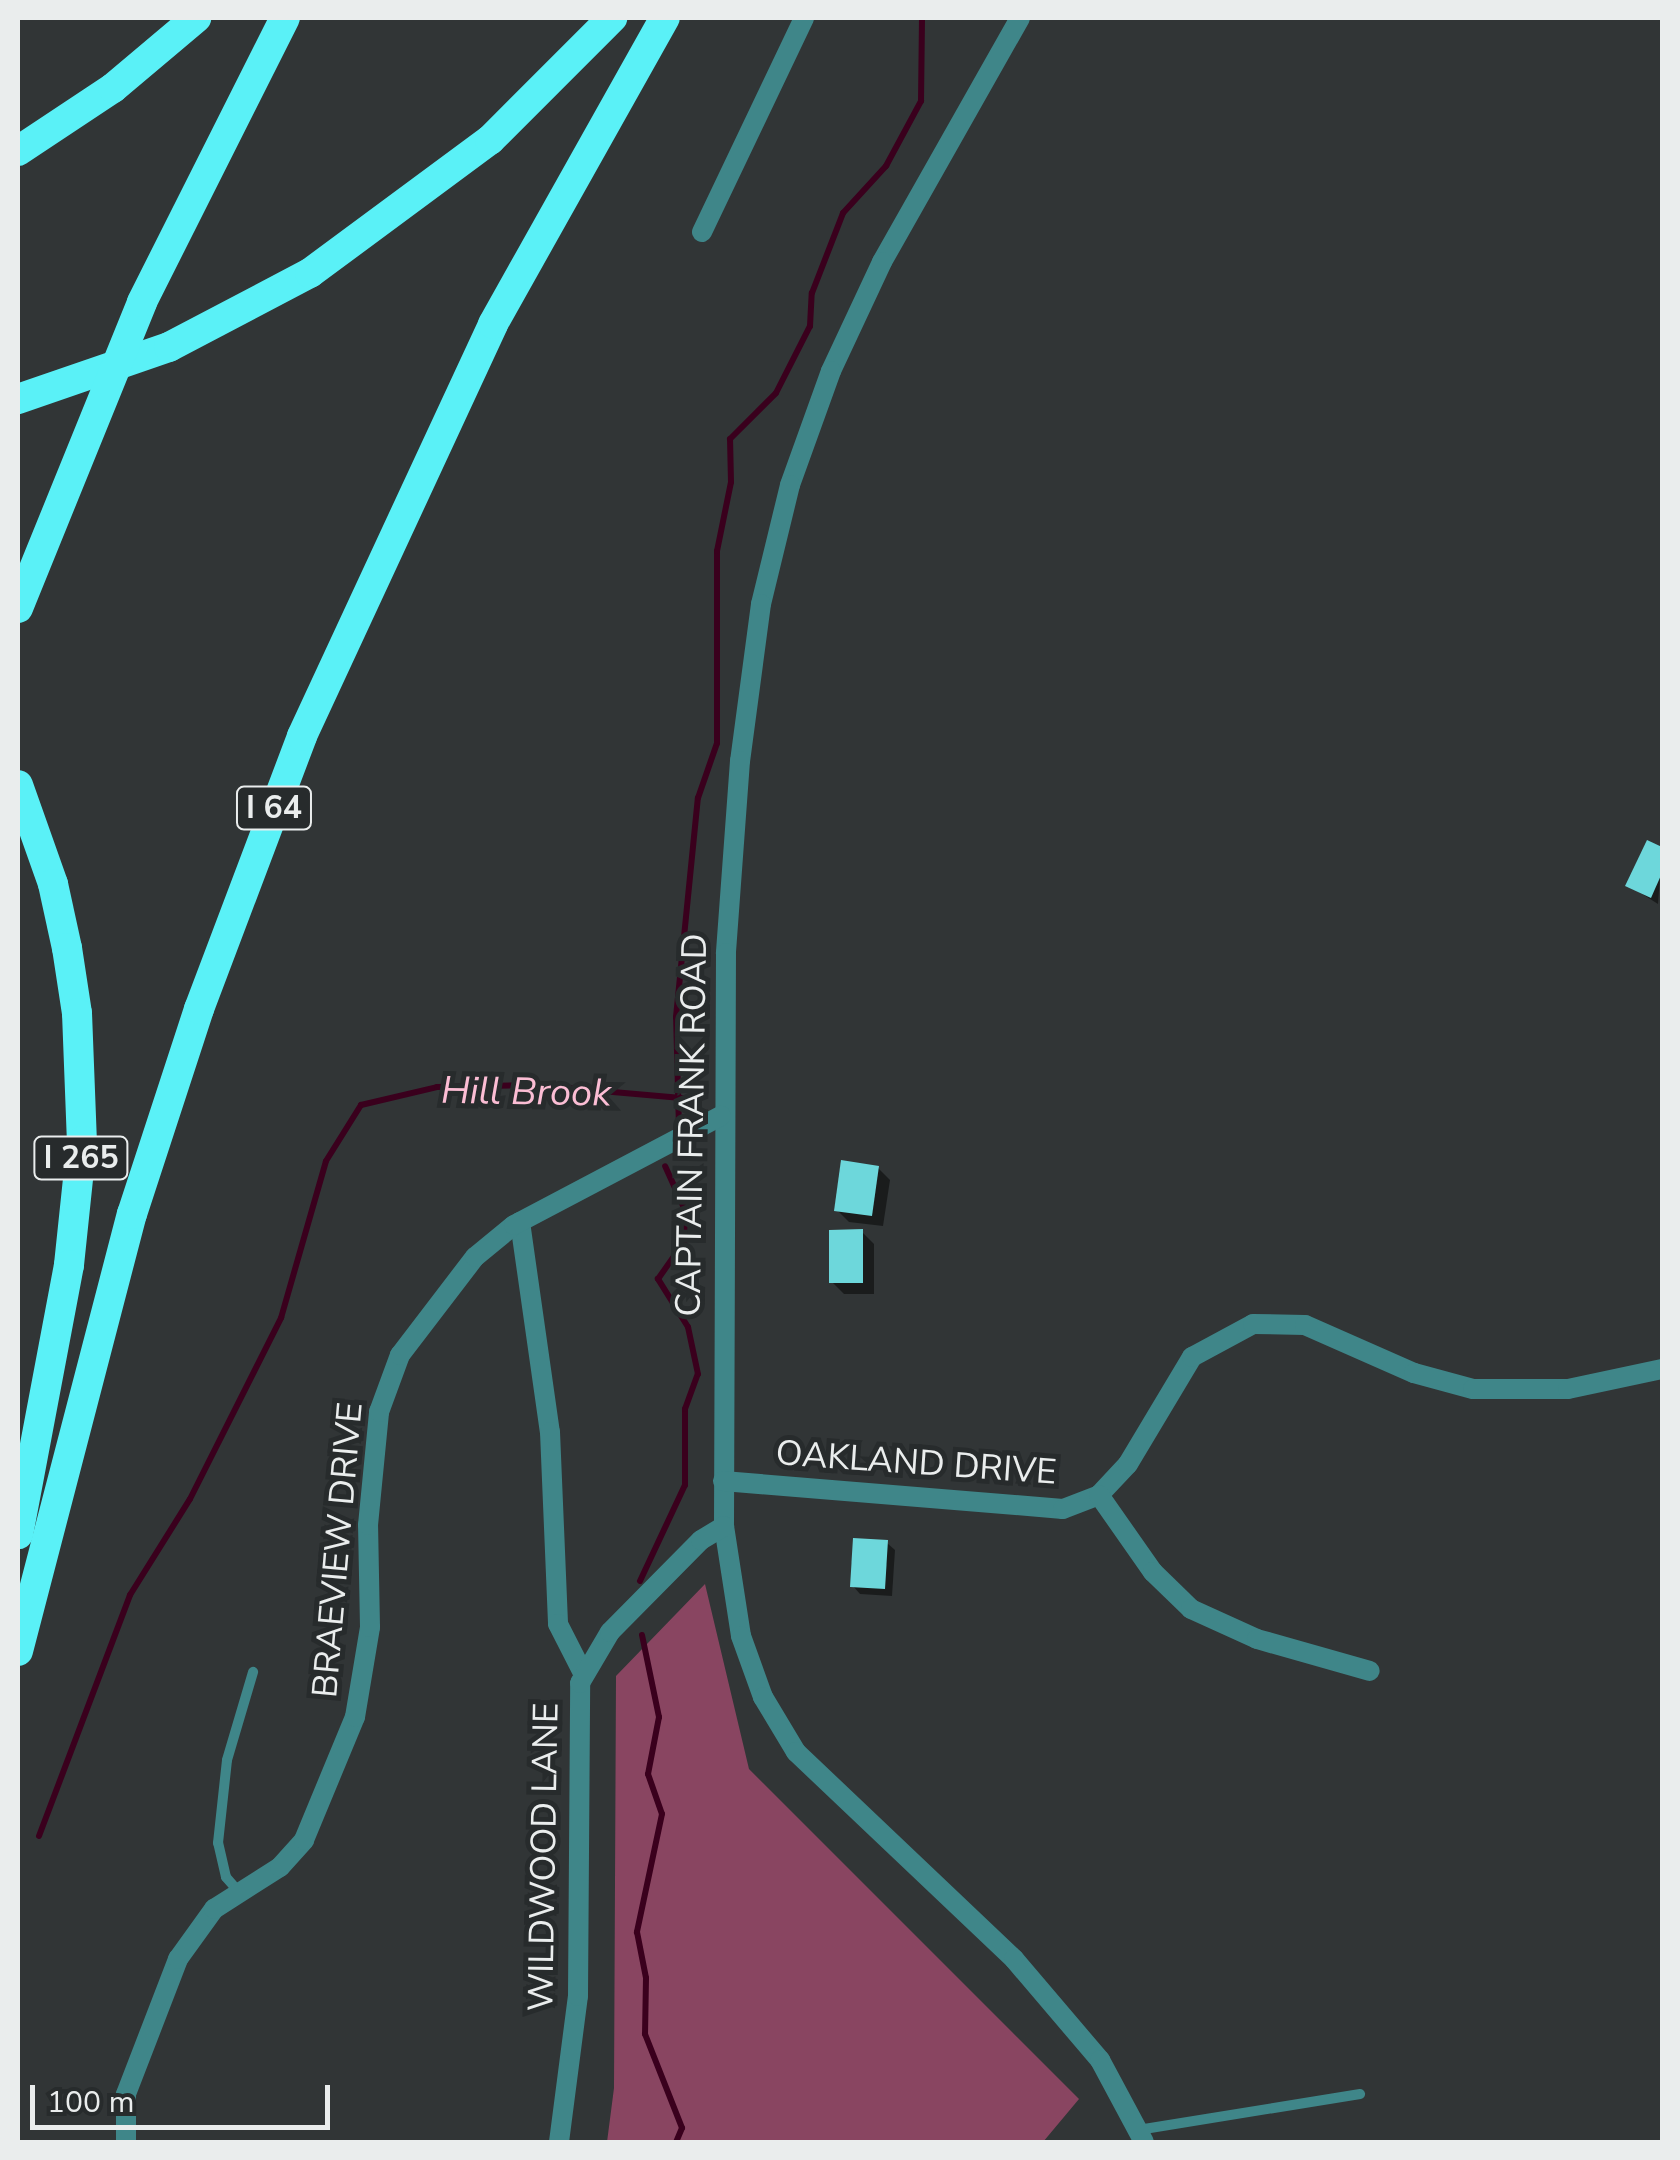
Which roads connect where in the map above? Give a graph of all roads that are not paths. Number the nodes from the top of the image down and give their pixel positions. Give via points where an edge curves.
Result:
1 (196, 18) edge
2 (285, 18) edge
3 (612, 18) edge
4 (665, 18) edge
5 (804, 18) edge
6 (1020, 18) edge
7 (18, 152) edge
8 (702, 232) dead end
9 (18, 400) edge
10 (18, 605) edge
11 (18, 784) edge
12 (721, 1116) junction
13 (520, 1222) junction
14 (1662, 1370) edge
15 (723, 1482) junction
16 (1098, 1495) junction
17 (724, 1526) junction
18 (18, 1534) edge
19 (18, 1651) edge
20 (1370, 1671) dead end
21 (253, 1672) dead end
22 (584, 1674) junction
23 (239, 1892) junction
24 (1360, 2094) dead end
25 (1140, 2136) edge
26 (126, 2142) edge
27 (559, 2142) edge

1 - 7 highway via 114,88
2 - 10 highway via 142,302
3 - 9 highway via 490,140 310,273 169,347
4 - 19 highway, I 64 via 476,359 302,736 199,1010 132,1214
5 - 8 street
6 - 12 street, CAPTAIN FRANK ROAD via 864,298 790,485 761,604 740,761
11 - 18 highway, I 265 via 67,948 82,1141 69,1265
12 - 13 street, BRAEVIEW DRIVE
12 - 15 street, CAPTAIN FRANK ROAD
13 - 22 street, WILDWOOD LANE via 550,1432 558,1624
13 - 23 street, BRAEVIEW DRIVE via 444,1294 388,1382 378,1412 365,1682 355,1717 304,1840 280,1867
14 - 16 street, OAKLAND DRIVE via 1568,1389 1473,1389 1414,1373 1304,1325 1253,1324 1192,1356 1128,1464
15 - 16 street, OAKLAND DRIVE via 1044,1510
15 - 17 street, CAPTAIN FRANK ROAD
16 - 20 street via 1153,1572 1191,1609 1257,1638
17 - 22 street via 701,1540 610,1632
17 - 25 street, CAPTAIN FRANK ROAD via 741,1636 763,1697 796,1752 1014,1959 1100,2060
21 - 23 lane via 226,1760 218,1844 226,1877
22 - 27 street, WILDWOOD LANE via 576,1728 578,1996
23 - 26 street, BRAEVIEW DRIVE via 195,1931 160,1995 126,2094
24 - 25 lane

